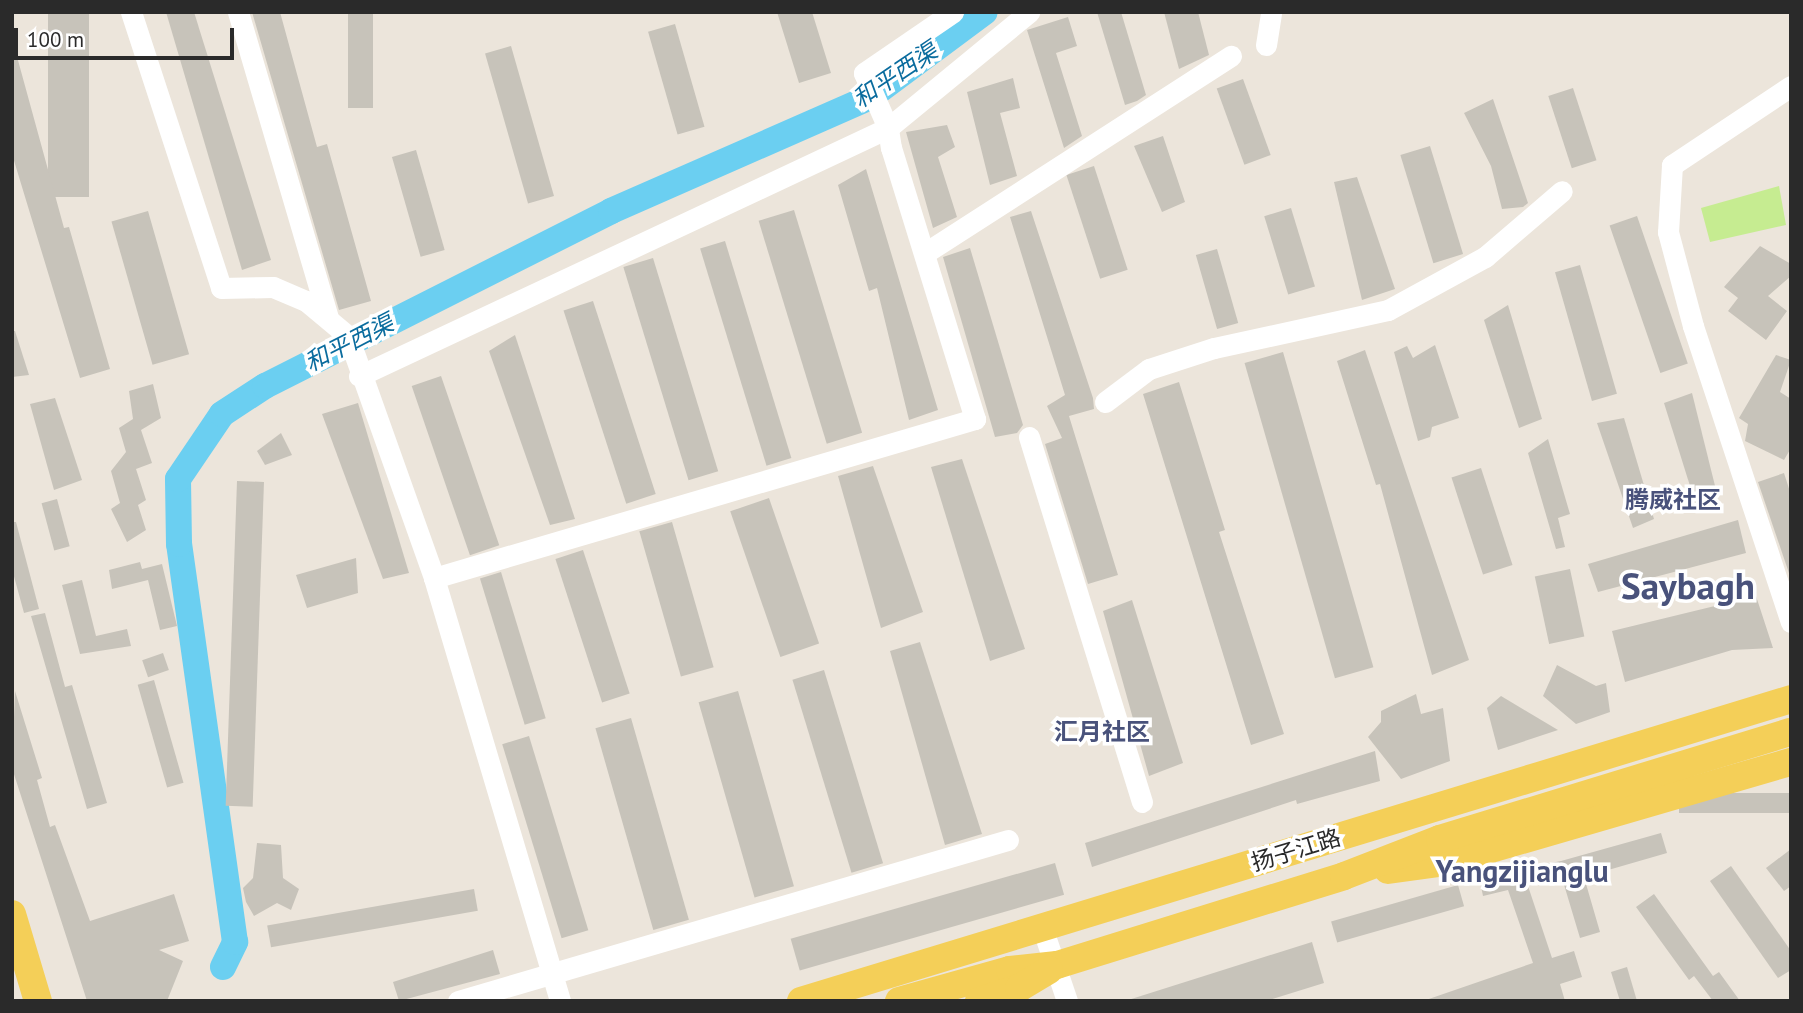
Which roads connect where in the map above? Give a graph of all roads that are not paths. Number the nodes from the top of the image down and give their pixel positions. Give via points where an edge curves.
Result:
1 (131, 12) edge
2 (238, 12) edge
3 (953, 12) edge
4 (1029, 12) edge
5 (1271, 12) edge
6 (1266, 45) dead end
7 (1231, 56) dead end
8 (1791, 86) edge
9 (888, 128) junction
10 (1562, 191) dead end
11 (925, 253) junction
12 (328, 317) junction
13 (359, 375) junction
14 (1105, 402) dead end
15 (1029, 437) dead end
16 (434, 578) junction
17 (1791, 622) edge
18 (1791, 699) edge
19 (1791, 732) edge
20 (1791, 762) edge
21 (1143, 802) dead end
22 (1008, 840) dead end
23 (1344, 876) junction
24 (12, 914) edge
25 (1042, 927) junction
26 (1057, 965) junction
27 (551, 970) junction
28 (12, 979) edge
29 (18, 1001) edge
30 (38, 1001) edge
31 (458, 1001) edge
32 (560, 1001) edge
33 (801, 1001) edge
34 (899, 1001) edge
35 (979, 1001) edge
36 (1067, 1001) edge

1 - 12 street via 220,288 273,287 306,301
2 - 12 street
3 - 9 street via 864,72
4 - 9 street
5 - 6 street
7 - 11 street
8 - 17 street via 1672,165 1668,232 1693,326
9 - 11 street
9 - 13 street
10 - 14 street via 1485,257 1388,310 1149,369
11 - 16 street via 975,419
12 - 13 street via 348,336
13 - 16 street
15 - 21 street
16 - 27 street
18 - 25 main road, 扬子江路
19 - 23 main road, 扬子江路 via 1440,839
20 - 23 main road via 1446,862
22 - 27 street
23 - 26 main road, 扬子江路
24 - 30 main road
25 - 26 street
25 - 33 main road, 扬子江路
26 - 34 main road, 扬子江路 via 1010,970
26 - 35 main road via 1018,988
26 - 36 street
27 - 31 street
27 - 32 street
28 - 29 main road

